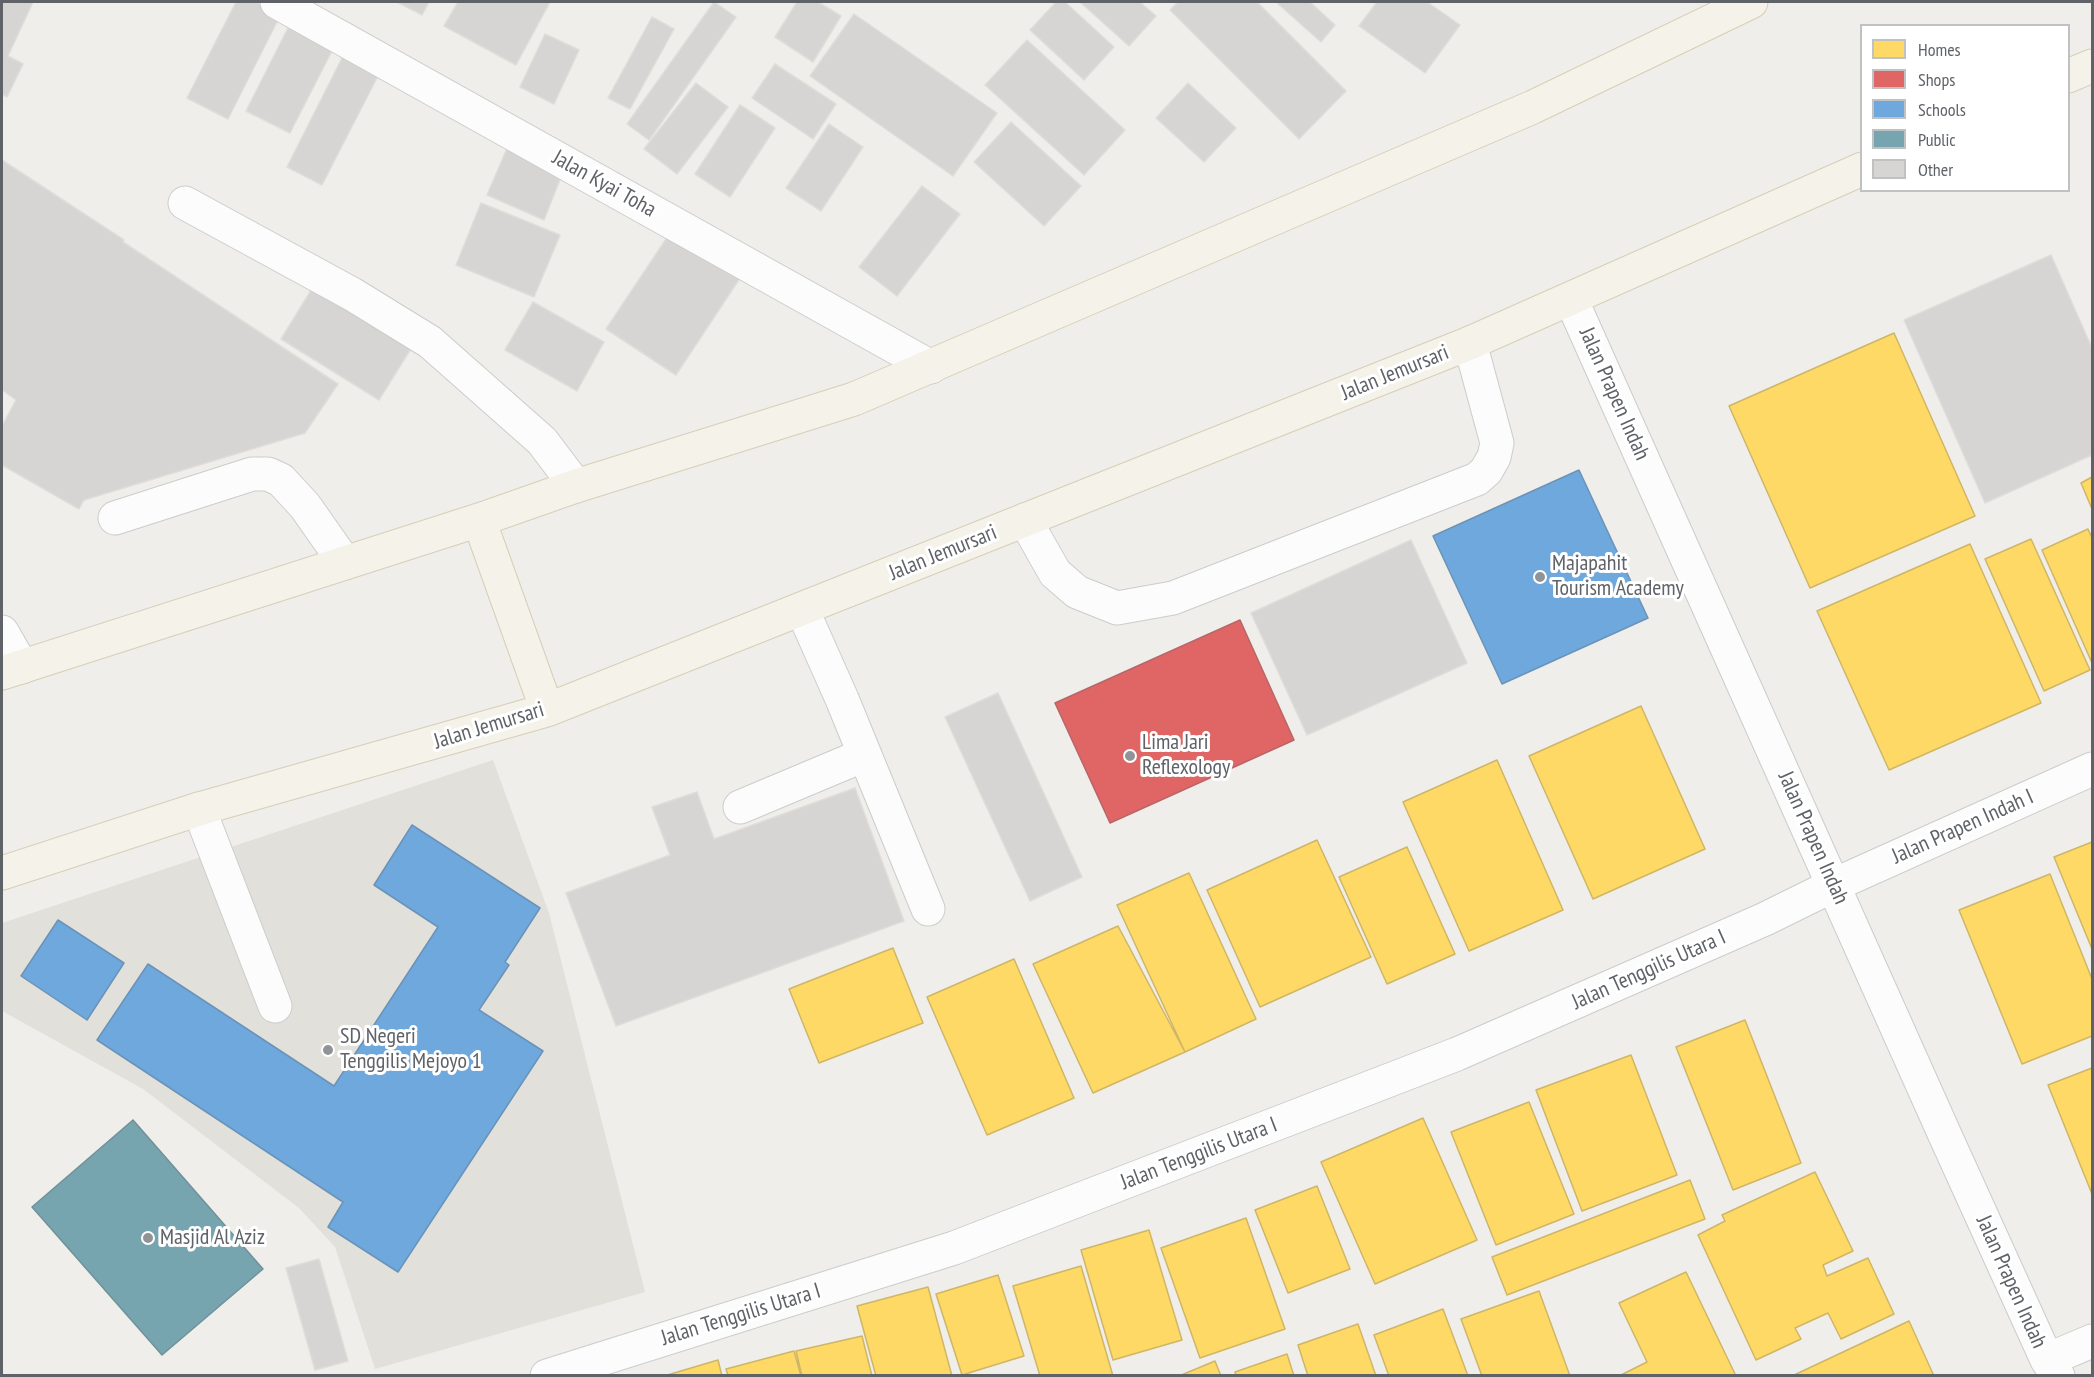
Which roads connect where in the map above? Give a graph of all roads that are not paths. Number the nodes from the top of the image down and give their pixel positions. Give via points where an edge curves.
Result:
1 (277, 2) edge
2 (1751, 2) edge
3 (2092, 66) edge
4 (2070, 75) edge
5 (1860, 170) edge
6 (185, 203) dead end
7 (1571, 299) junction
8 (1470, 343) junction
9 (931, 367) junction
10 (576, 486) junction
11 (115, 518) dead end
12 (480, 520) junction
13 (1025, 520) junction
14 (345, 563) junction
15 (802, 609) junction
16 (2, 632) edge
17 (12, 670) edge
18 (547, 710) junction
19 (864, 755) junction
20 (2092, 769) edge
21 (740, 807) dead end
22 (199, 809) junction
23 (2, 873) edge
24 (1834, 885) junction
25 (928, 909) dead end
26 (275, 1006) dead end
27 (2092, 1341) edge
28 (2052, 1368) edge
29 (547, 1376) edge

1 - 9 street, Jalan Kyai Toha
2 - 9 main road via 1533,107
3 - 4 main road
5 - 7 main road, Jalan Jemursari
6 - 10 street via 352,294 430,342 542,441
7 - 8 main road, Jalan Jemursari
7 - 24 street, Jalan Prapen Indah
8 - 13 main road, Jalan Jemursari
8 - 13 street via 1497,443 1494,457 1477,479 1173,598 1118,608 1077,592 1055,573
9 - 10 main road via 854,399
10 - 12 main road
11 - 14 street via 252,474 268,474 281,480 305,506
12 - 14 main road
12 - 18 main road
13 - 15 main road, Jalan Jemursari
14 - 17 main road
15 - 18 main road, Jalan Jemursari
15 - 19 street
16 - 17 street
18 - 22 main road, Jalan Jemursari
19 - 21 street
19 - 25 street
20 - 24 street, Jalan Prapen Indah I
22 - 23 main road, Jalan Jemursari
22 - 26 street
24 - 28 street, Jalan Prapen Indah
24 - 29 street, Jalan Tenggilis Utara I via 1457,1054 965,1244
27 - 28 street

